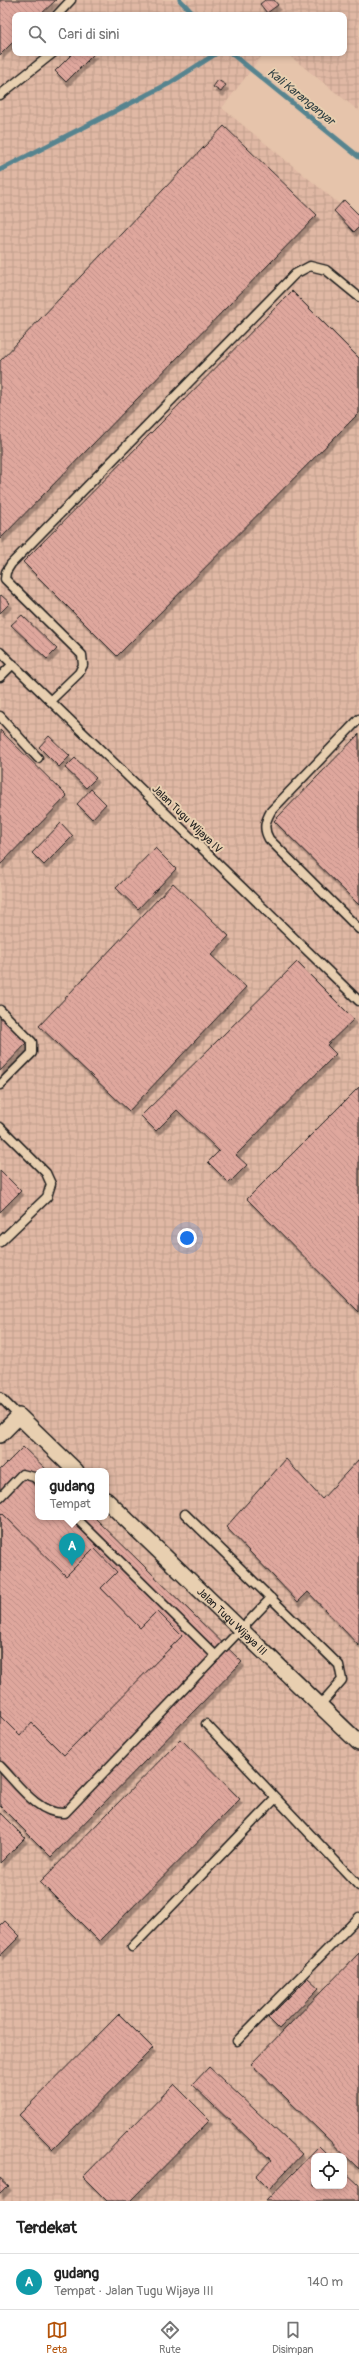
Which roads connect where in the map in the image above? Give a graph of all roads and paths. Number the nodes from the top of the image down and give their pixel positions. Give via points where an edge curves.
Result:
1 (71, 0) edge
2 (60, 12) edge
3 (49, 56) edge
4 (0, 95) edge
5 (359, 297) edge
6 (0, 652) edge
7 (13, 664) junction
8 (0, 677) edge
9 (50, 701) junction
10 (0, 716) edge
11 (359, 719) edge
12 (38, 758) dead end
13 (359, 929) edge
14 (359, 1001) edge
15 (0, 1010) edge
16 (0, 1085) edge
17 (0, 1127) edge
18 (0, 1242) edge
19 (0, 1397) edge
20 (19, 1416) junction
21 (0, 1435) edge
22 (73, 1468) edge
23 (35, 1478) edge
24 (0, 1496) edge
25 (109, 1503) edge
26 (185, 1514) dead end
27 (78, 1520) edge
28 (271, 1598) junction
29 (240, 1630) junction
30 (216, 1656) junction
31 (320, 1705) junction
32 (206, 1724) dead end
33 (359, 1743) edge
34 (0, 1766) edge
35 (276, 1798) junction
36 (359, 1886) edge
37 (359, 1917) edge
38 (132, 1947) dead end
39 (237, 2041) dead end

1 - 2 lane
3 - 4 lane
5 - 9 lane via 326,270 310,266 295,274 11,564 5,580 82,655 83,665 79,673
6 - 7 lane, Jalan Tugu Wijaya IV
7 - 8 lane
7 - 9 lane, Jalan Tugu Wijaya IV
9 - 14 lane, Jalan Tugu Wijaya IV
10 - 12 lane
11 - 13 lane via 271,811 266,820 265,830 269,839
15 - 16 lane via 33,1046 32,1053
17 - 18 lane via 46,1173 51,1184 47,1197
19 - 20 lane
20 - 21 street
20 - 22 street
23 - 24 lane via 22,1474
25 - 29 street, Jalan Tugu Wijaya III
26 - 28 lane
27 - 30 lane
28 - 29 lane
28 - 31 lane via 339,1665 342,1671 342,1680
29 - 30 lane
29 - 31 street, Jalan Tugu Wijaya III
30 - 34 lane via 65,1813 56,1814 43,1808
31 - 33 street, Jalan Tugu Wijaya III
32 - 35 lane
35 - 36 lane
35 - 38 lane
37 - 39 lane

